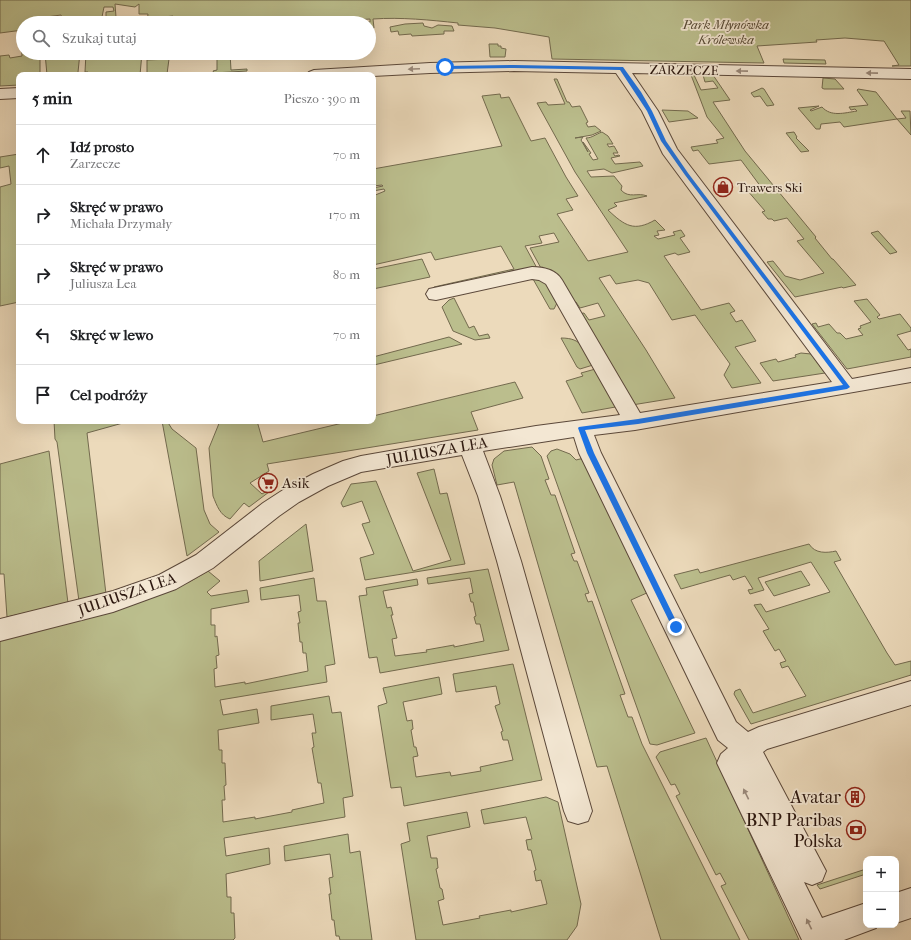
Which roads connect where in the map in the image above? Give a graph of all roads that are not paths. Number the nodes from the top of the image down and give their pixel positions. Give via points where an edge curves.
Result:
1 (621, 68) junction
2 (368, 72) edge
3 (911, 74) edge
4 (16, 93) edge
5 (0, 94) edge
6 (436, 294) dead end
7 (911, 375) edge
8 (847, 387) junction
9 (635, 422) junction
10 (581, 428) junction
11 (470, 445) junction
12 (0, 630) edge
13 (911, 693) edge
14 (747, 748) junction
15 (578, 811) dead end
16 (812, 871) dead end
17 (911, 904) edge
18 (899, 907) edge
19 (863, 919) edge

1 -> 2 street, ZARZECZE via 475,66
3 -> 1 street, ZARZECZE
1 - 8 street via 650,111 664,141 687,174
4 - 5 street
6 - 9 street via 532,273 549,276
7 - 8 street, JULIUSZA LEA
8 - 9 street, JULIUSZA LEA
9 - 10 street, JULIUSZA LEA
10 - 11 street, JULIUSZA LEA
10 - 14 street via 590,453 727,730
11 - 12 street, JULIUSZA LEA via 344,469 282,502 202,563 180,576 140,593 104,604
11 - 15 street via 509,561
13 - 14 street via 759,739
14 - 16 street
19 -> 14 street via 815,935 730,763
17 - 18 street

